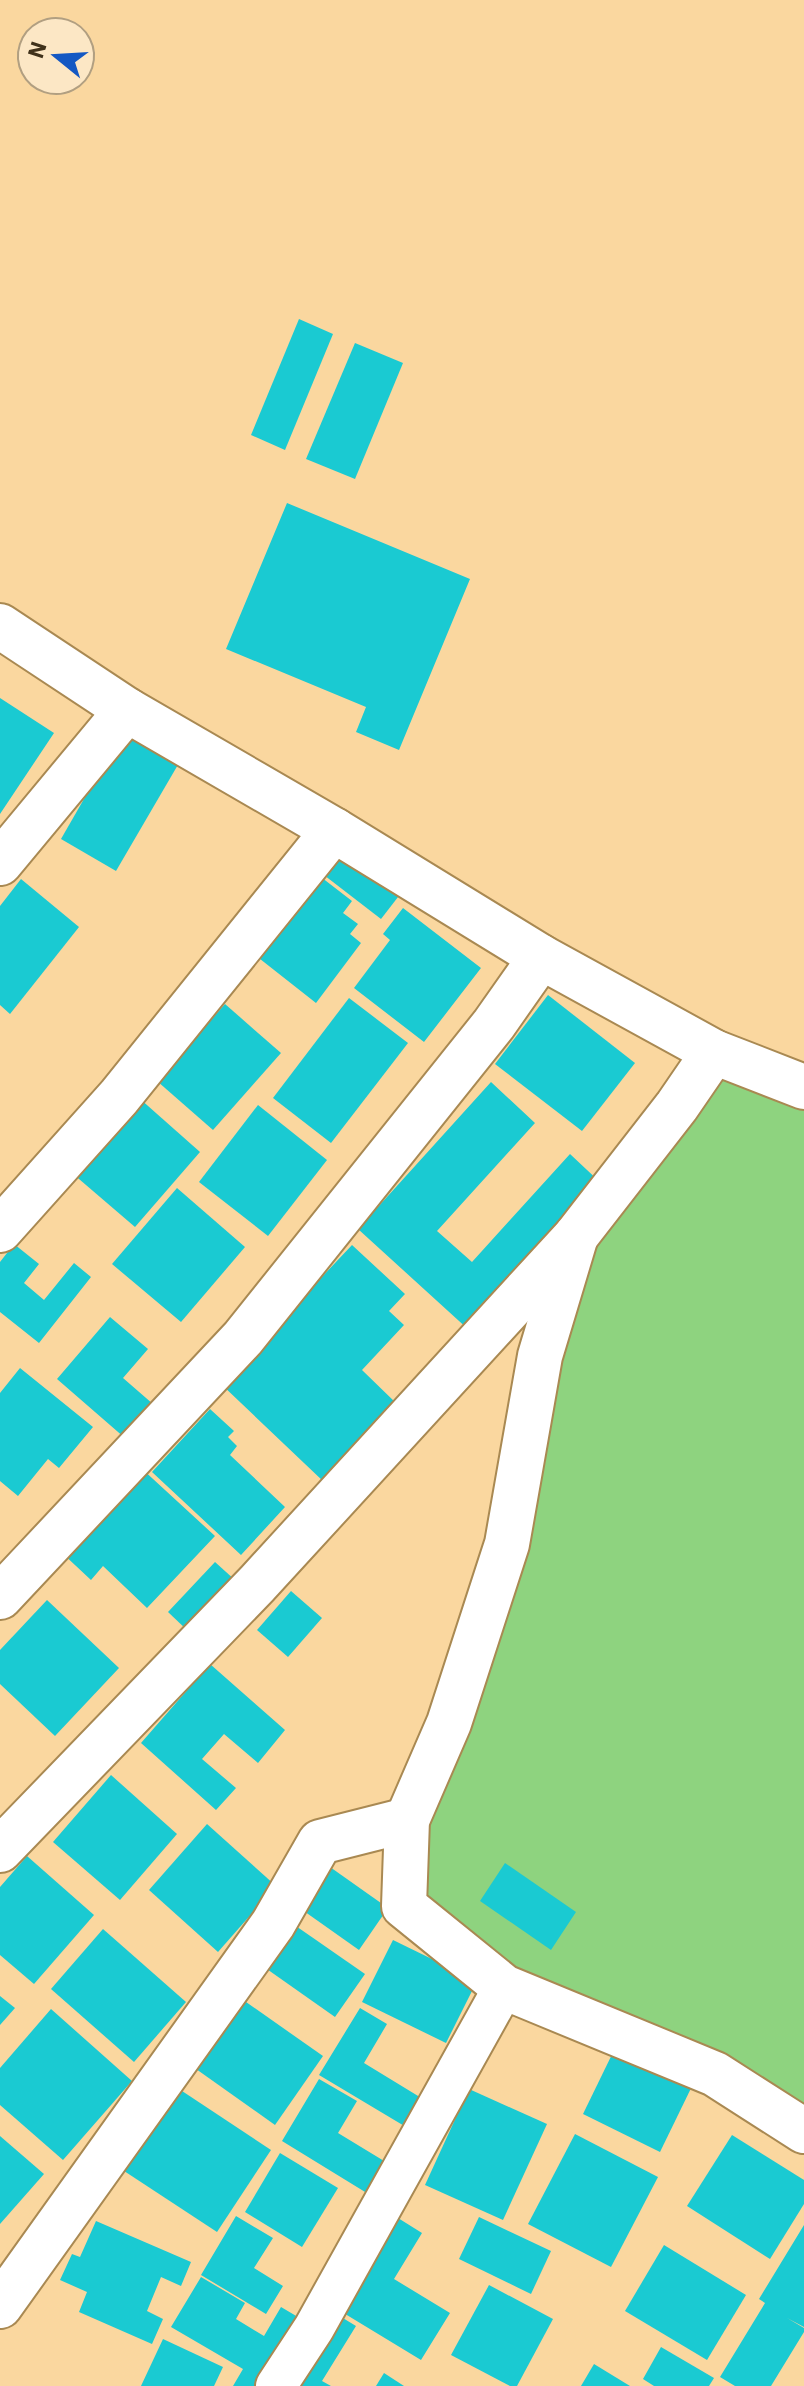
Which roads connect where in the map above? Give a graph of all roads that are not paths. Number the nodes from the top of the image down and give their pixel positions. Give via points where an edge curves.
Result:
1 (0, 626) edge
2 (127, 710) junction
3 (334, 830) junction
4 (0, 863) edge
5 (541, 957) junction
6 (714, 1052) junction
7 (804, 1087) edge
8 (0, 1230) edge
9 (576, 1236) junction
10 (0, 1597) edge
11 (407, 1820) junction
12 (0, 1850) edge
13 (504, 1987) junction
14 (804, 2131) edge
15 (0, 2306) edge
16 (276, 2386) edge

1 - 2 street
2 - 3 street
2 - 4 street
3 - 5 street
3 - 8 street via 119,1097
5 - 6 street
5 - 10 street via 494,1024 243,1338
6 - 7 street
6 - 9 street
9 - 11 street via 540,1356 507,1544 449,1723
9 - 12 street via 257,1584
11 - 13 street via 404,1906
11 - 15 street via 320,1842 273,1924
13 - 14 street via 715,2074
13 - 16 street via 314,2328

